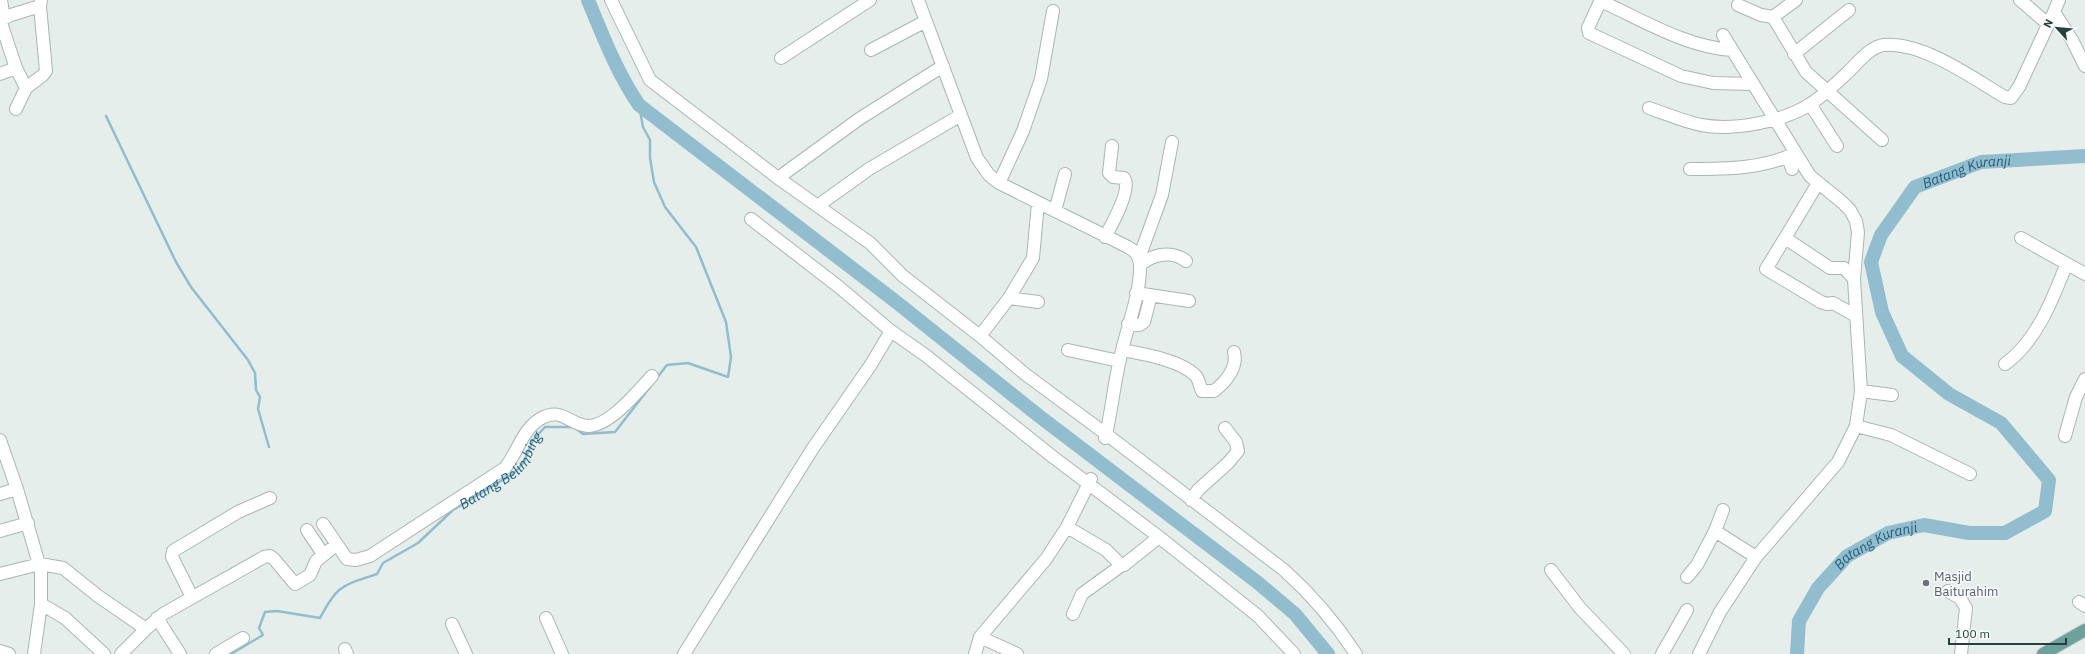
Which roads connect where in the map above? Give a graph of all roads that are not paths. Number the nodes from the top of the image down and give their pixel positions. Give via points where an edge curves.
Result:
1 (1, 0) edge
2 (611, 0) edge
3 (870, 0) edge
4 (918, 0) edge
5 (1796, 0) edge
6 (2020, 0) edge
7 (2059, 0) edge
8 (40, 3) edge
9 (1738, 5) dead end
10 (1849, 10) dead end
11 (1053, 11) dead end
12 (2054, 12) junction
13 (1773, 17) junction
14 (1, 20) edge
15 (926, 21) junction
16 (2048, 24) junction
17 (1723, 35) dead end
18 (871, 50) dead end
19 (1732, 50) junction
20 (1794, 54) junction
21 (781, 58) dead end
22 (943, 66) junction
23 (2085, 66) edge
24 (16, 68) junction
25 (0, 74) edge
26 (1752, 84) junction
27 (26, 88) junction
28 (1827, 92) junction
29 (1810, 104) junction
30 (1649, 108) dead end
31 (16, 109) dead end
32 (961, 115) junction
33 (1777, 119) junction
34 (1882, 140) dead end
35 (1172, 142) dead end
36 (1112, 146) dead end
37 (1837, 146) dead end
38 (1792, 155) junction
39 (1690, 169) dead end
40 (1792, 169) dead end
41 (1065, 174) dead end
42 (778, 178) junction
43 (999, 183) junction
44 (1818, 183) junction
45 (1038, 203) junction
46 (821, 208) junction
47 (1055, 211) junction
48 (751, 219) dead end
49 (1105, 237) junction
50 (1785, 238) junction
51 (2021, 238) dead end
52 (1186, 261) dead end
53 (1139, 262) junction
54 (2066, 264) junction
55 (2085, 274) edge
56 (1854, 279) junction
57 (1136, 293) junction
58 (1151, 295) junction
59 (1010, 298) junction
60 (1189, 301) dead end
61 (1038, 302) dead end
62 (1856, 316) junction
63 (1128, 324) junction
64 (891, 331) junction
65 (980, 336) junction
66 (1068, 350) dead end
67 (1234, 352) dead end
68 (1120, 355) junction
69 (2006, 364) dead end
70 (652, 376) dead end
71 (2085, 379) edge
72 (1862, 391) junction
73 (1892, 395) dead end
74 (1856, 426) junction
75 (1225, 428) dead end
76 (1106, 436) junction
77 (2065, 436) dead end
78 (0, 440) edge
79 (1970, 474) dead end
80 (1090, 482) junction
81 (17, 489) junction
82 (0, 494) edge
83 (270, 498) dead end
84 (1191, 500) junction
85 (1723, 510) dead end
86 (28, 522) junction
87 (323, 524) dead end
88 (1067, 527) junction
89 (307, 530) dead end
90 (1715, 530) junction
91 (0, 531) edge
92 (1159, 537) junction
93 (336, 545) junction
94 (323, 554) junction
95 (1756, 557) junction
96 (40, 564) junction
97 (1122, 565) junction
98 (1551, 570) dead end
99 (0, 574) edge
100 (1687, 577) dead end
101 (1948, 592) dead end
102 (192, 597) junction
103 (41, 604) junction
104 (1687, 610) dead end
105 (1073, 614) dead end
106 (157, 618) junction
107 (546, 618) dead end
108 (452, 624) dead end
109 (146, 628) junction
110 (2085, 630) edge
111 (980, 637) junction
112 (243, 638) dead end
113 (0, 651) edge
114 (8, 654) edge
115 (34, 654) edge
116 (104, 654) edge
117 (121, 654) edge
118 (180, 654) edge
119 (216, 654) edge
120 (466, 654) edge
121 (562, 654) edge
122 (684, 654) edge
123 (976, 654) edge
124 (1017, 654) edge
125 (1294, 654) edge
126 (1356, 654) edge
127 (1624, 654) edge
128 (1662, 654) edge
129 (1699, 654) edge
130 (1961, 654) edge
131 (2043, 654) edge

1 - 14 street
2 - 42 street via 650,80
3 - 21 street
4 - 15 street
5 - 13 street
6 - 16 street
7 - 12 street
8 - 14 street
8 - 27 street via 46,70
9 - 13 street
10 - 20 street
11 - 43 street via 1041,79 1023,131
12 - 16 street
12 - 23 street
13 - 20 street
14 - 24 street
15 - 18 street
15 - 22 street
16 - 28 street via 2019,87 2011,98 1937,58 1912,49 1886,45 1875,49
17 - 19 street
19 - 26 street
19 - 26 street via 1686,40 1605,3 1599,4 1588,28 1592,34 1676,74 1713,83
20 - 28 street via 1806,72
22 - 32 street
22 - 42 street via 859,119
24 - 25 street
24 - 27 street
26 - 33 street
27 - 31 street
28 - 29 street
28 - 34 street
29 - 33 street
29 - 37 street
30 - 33 street via 1702,125 1745,126
32 - 43 street via 977,158 989,175
32 - 46 street via 868,169 823,202
33 - 38 street
35 - 53 street via 1162,195
36 - 49 street via 1109,173 1113,177 1124,178 1126,182 1119,209
38 - 39 street via 1770,163 1727,169
38 - 40 street
38 - 44 street
41 - 47 street
42 - 46 street
43 - 45 street
44 - 50 street
44 - 56 street via 1846,206 1856,221 1858,232
45 - 47 street
45 - 59 street via 1033,258
46 - 65 street via 870,243 903,276
47 - 49 street
48 - 64 street
49 - 53 street via 1135,252
50 - 56 street via 1830,268 1844,268
50 - 62 street via 1766,268 1821,302 1833,303
51 - 54 street
52 - 53 street via 1179,256 1164,254
53 - 57 street
54 - 55 street
54 - 69 street via 2054,296 2023,348
56 - 62 street
57 - 58 street
57 - 63 street
58 - 60 street
58 - 63 street via 1144,322 1139,325
59 - 61 street
59 - 65 street
62 - 72 street
63 - 68 street
64 - 80 street via 925,354
64 - 122 street via 813,448
65 - 76 street
66 - 68 street
67 - 68 street via 1235,365 1224,382 1214,391 1202,391 1196,377 1163,358
68 - 76 street
70 - 93 street via 627,403 601,422 588,426 560,414 540,418 530,425 514,456 504,468 370,556 350,560
71 - 77 street via 2076,397
72 - 73 street
72 - 74 street
74 - 79 street via 1891,435
74 - 95 street via 1838,462
75 - 84 street via 1236,442 1238,451
76 - 84 street
78 - 81 street
80 - 88 street
80 - 92 street
81 - 82 street
81 - 86 street
83 - 102 street via 238,512 173,551 172,557
84 - 126 street via 1309,592
85 - 90 street
86 - 91 street
86 - 96 street
87 - 93 street
88 - 97 street via 1106,550
88 - 111 street via 1046,559
89 - 94 street
90 - 95 street
90 - 100 street via 1697,565
92 - 97 street
92 - 125 street via 1258,616
93 - 94 street
94 - 102 street via 316,561 311,574 296,584 274,559 267,556
95 - 129 street via 1720,612
96 - 99 street
96 - 103 street
96 - 109 street via 66,570 98,596
97 - 105 street via 1082,594
98 - 127 street via 1580,608
101 - 130 street via 1960,598 1966,608
102 - 106 street
103 - 115 street
103 - 116 street via 65,618
104 - 128 street
106 - 109 street
106 - 118 street
107 - 121 street
108 - 120 street
109 - 117 street
110 - 131 main road
111 - 123 street
111 - 124 street
112 - 119 street
113 - 114 street

